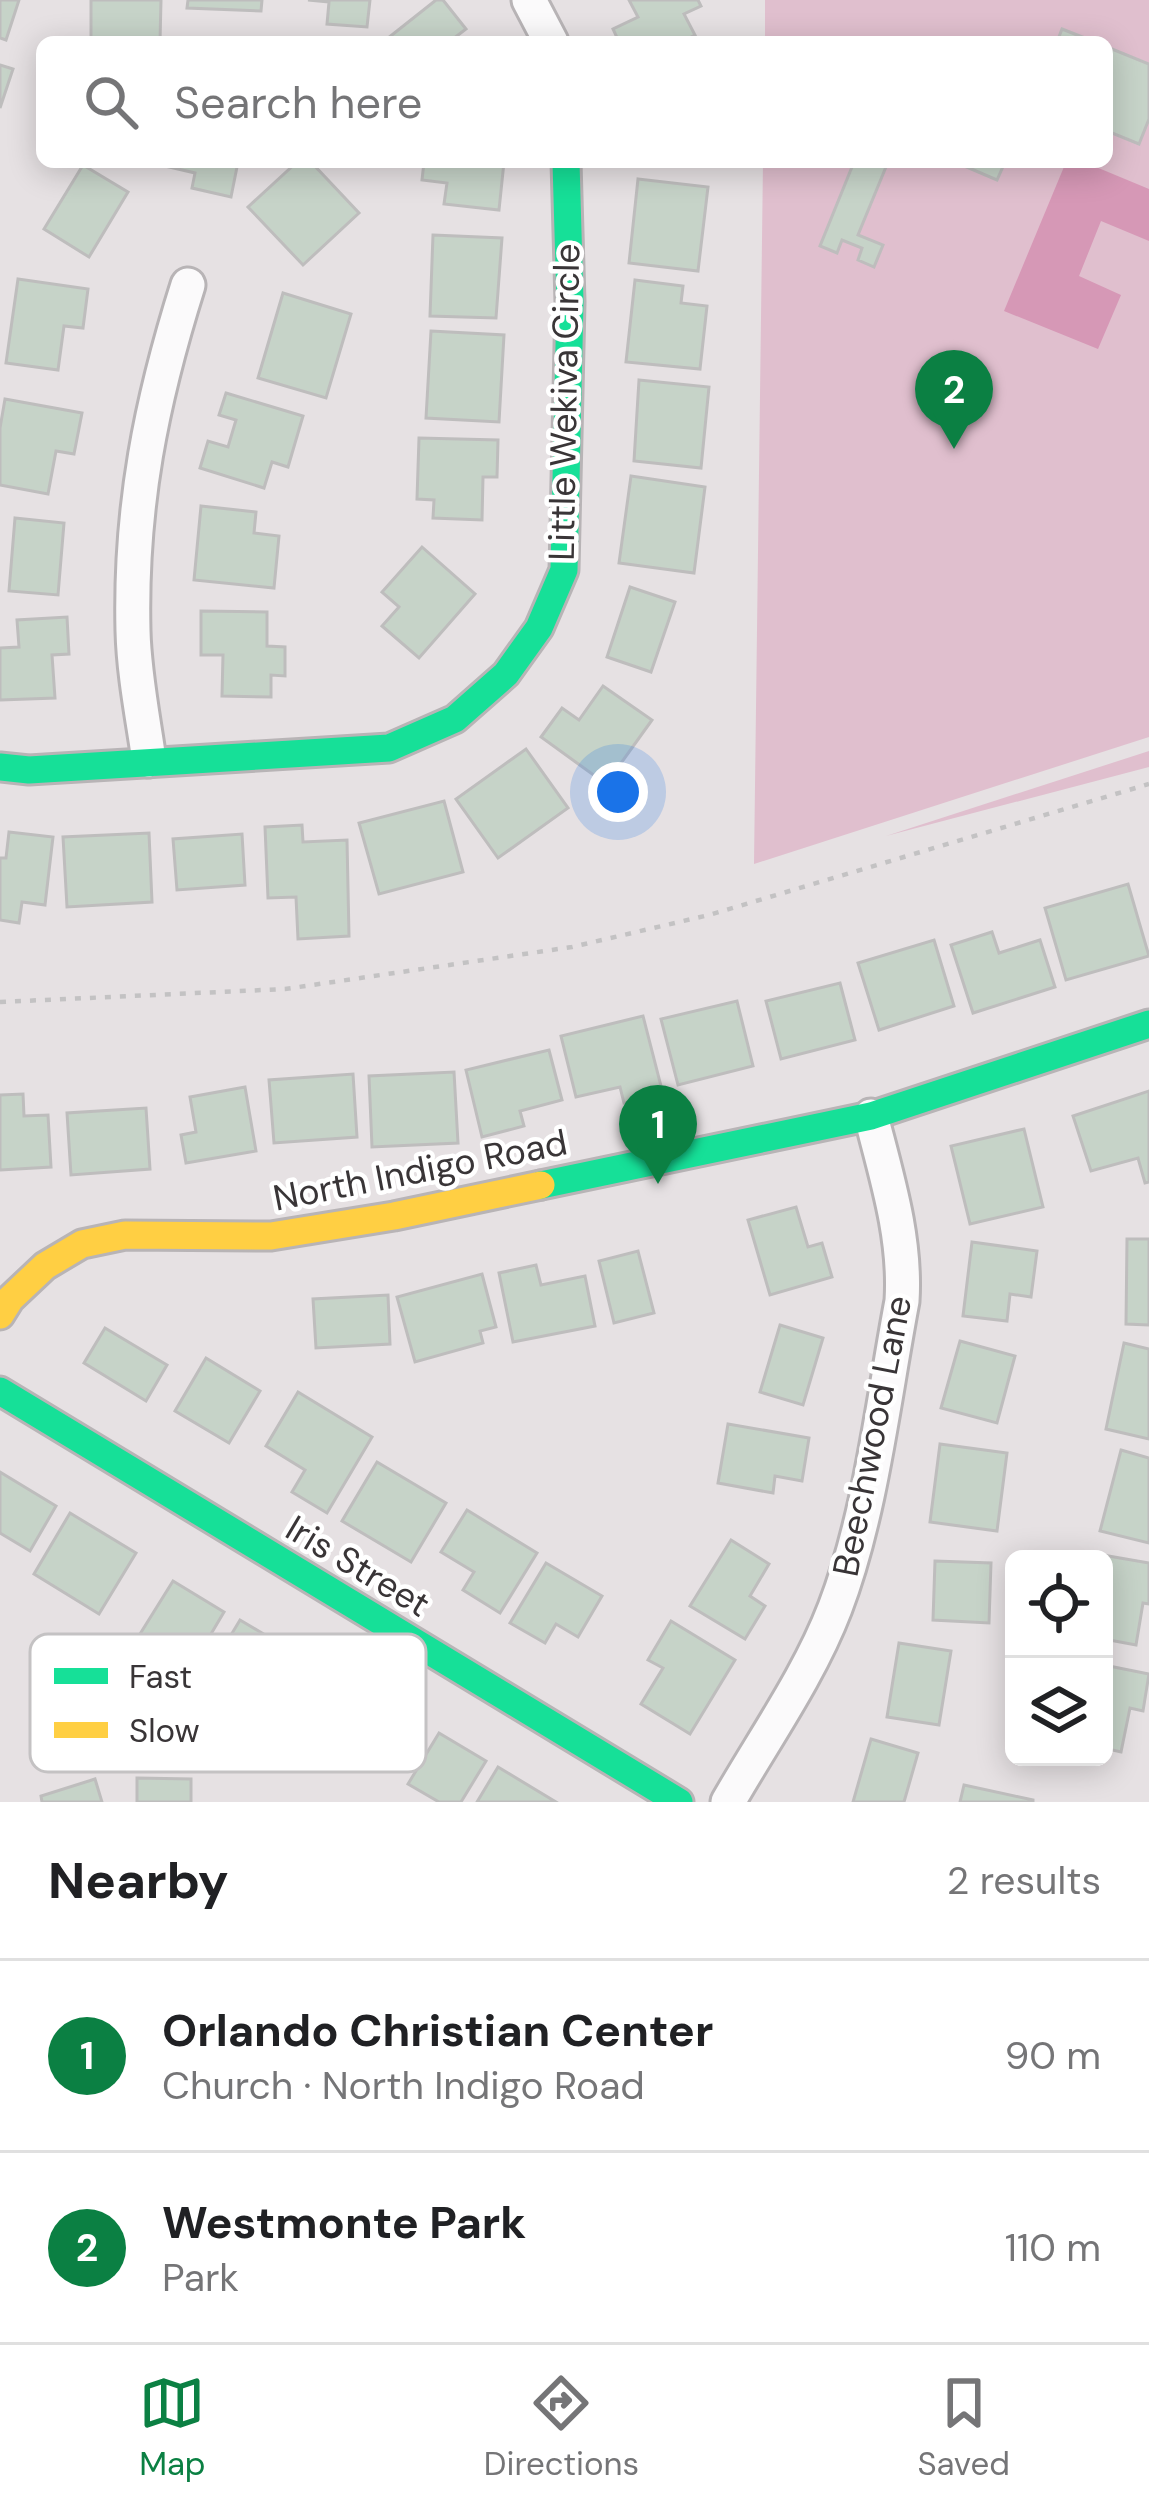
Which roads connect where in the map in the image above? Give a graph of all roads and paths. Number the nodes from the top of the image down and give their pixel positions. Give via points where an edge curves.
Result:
1 (529, 0) edge
2 (548, 36) edge
3 (566, 168) edge
4 (188, 285) dead end
5 (149, 760) junction
6 (0, 766) edge
7 (1149, 784) edge
8 (0, 1002) edge
9 (1149, 1024) edge
10 (871, 1117) junction
11 (0, 1315) edge
12 (0, 1391) edge
13 (401, 1634) edge
14 (426, 1649) edge
15 (679, 1802) edge
16 (728, 1802) edge

1 - 2 street
3 - 5 street, Little Wekiva Circle via 564,570 539,628 506,674 455,718 389,748
4 - 5 street via 160,374 135,521 133,635
5 - 6 street, Little Wekiva Circle
7 - 8 path via 709,915 572,947 285,989
9 - 10 street, North Indigo Road
10 - 11 street, North Indigo Road via 271,1236 125,1235 82,1244 44,1266
10 - 16 street, Beechwood Lane via 904,1266 856,1542 835,1610
12 - 13 street, Iris Street
14 - 15 street, Iris Street

